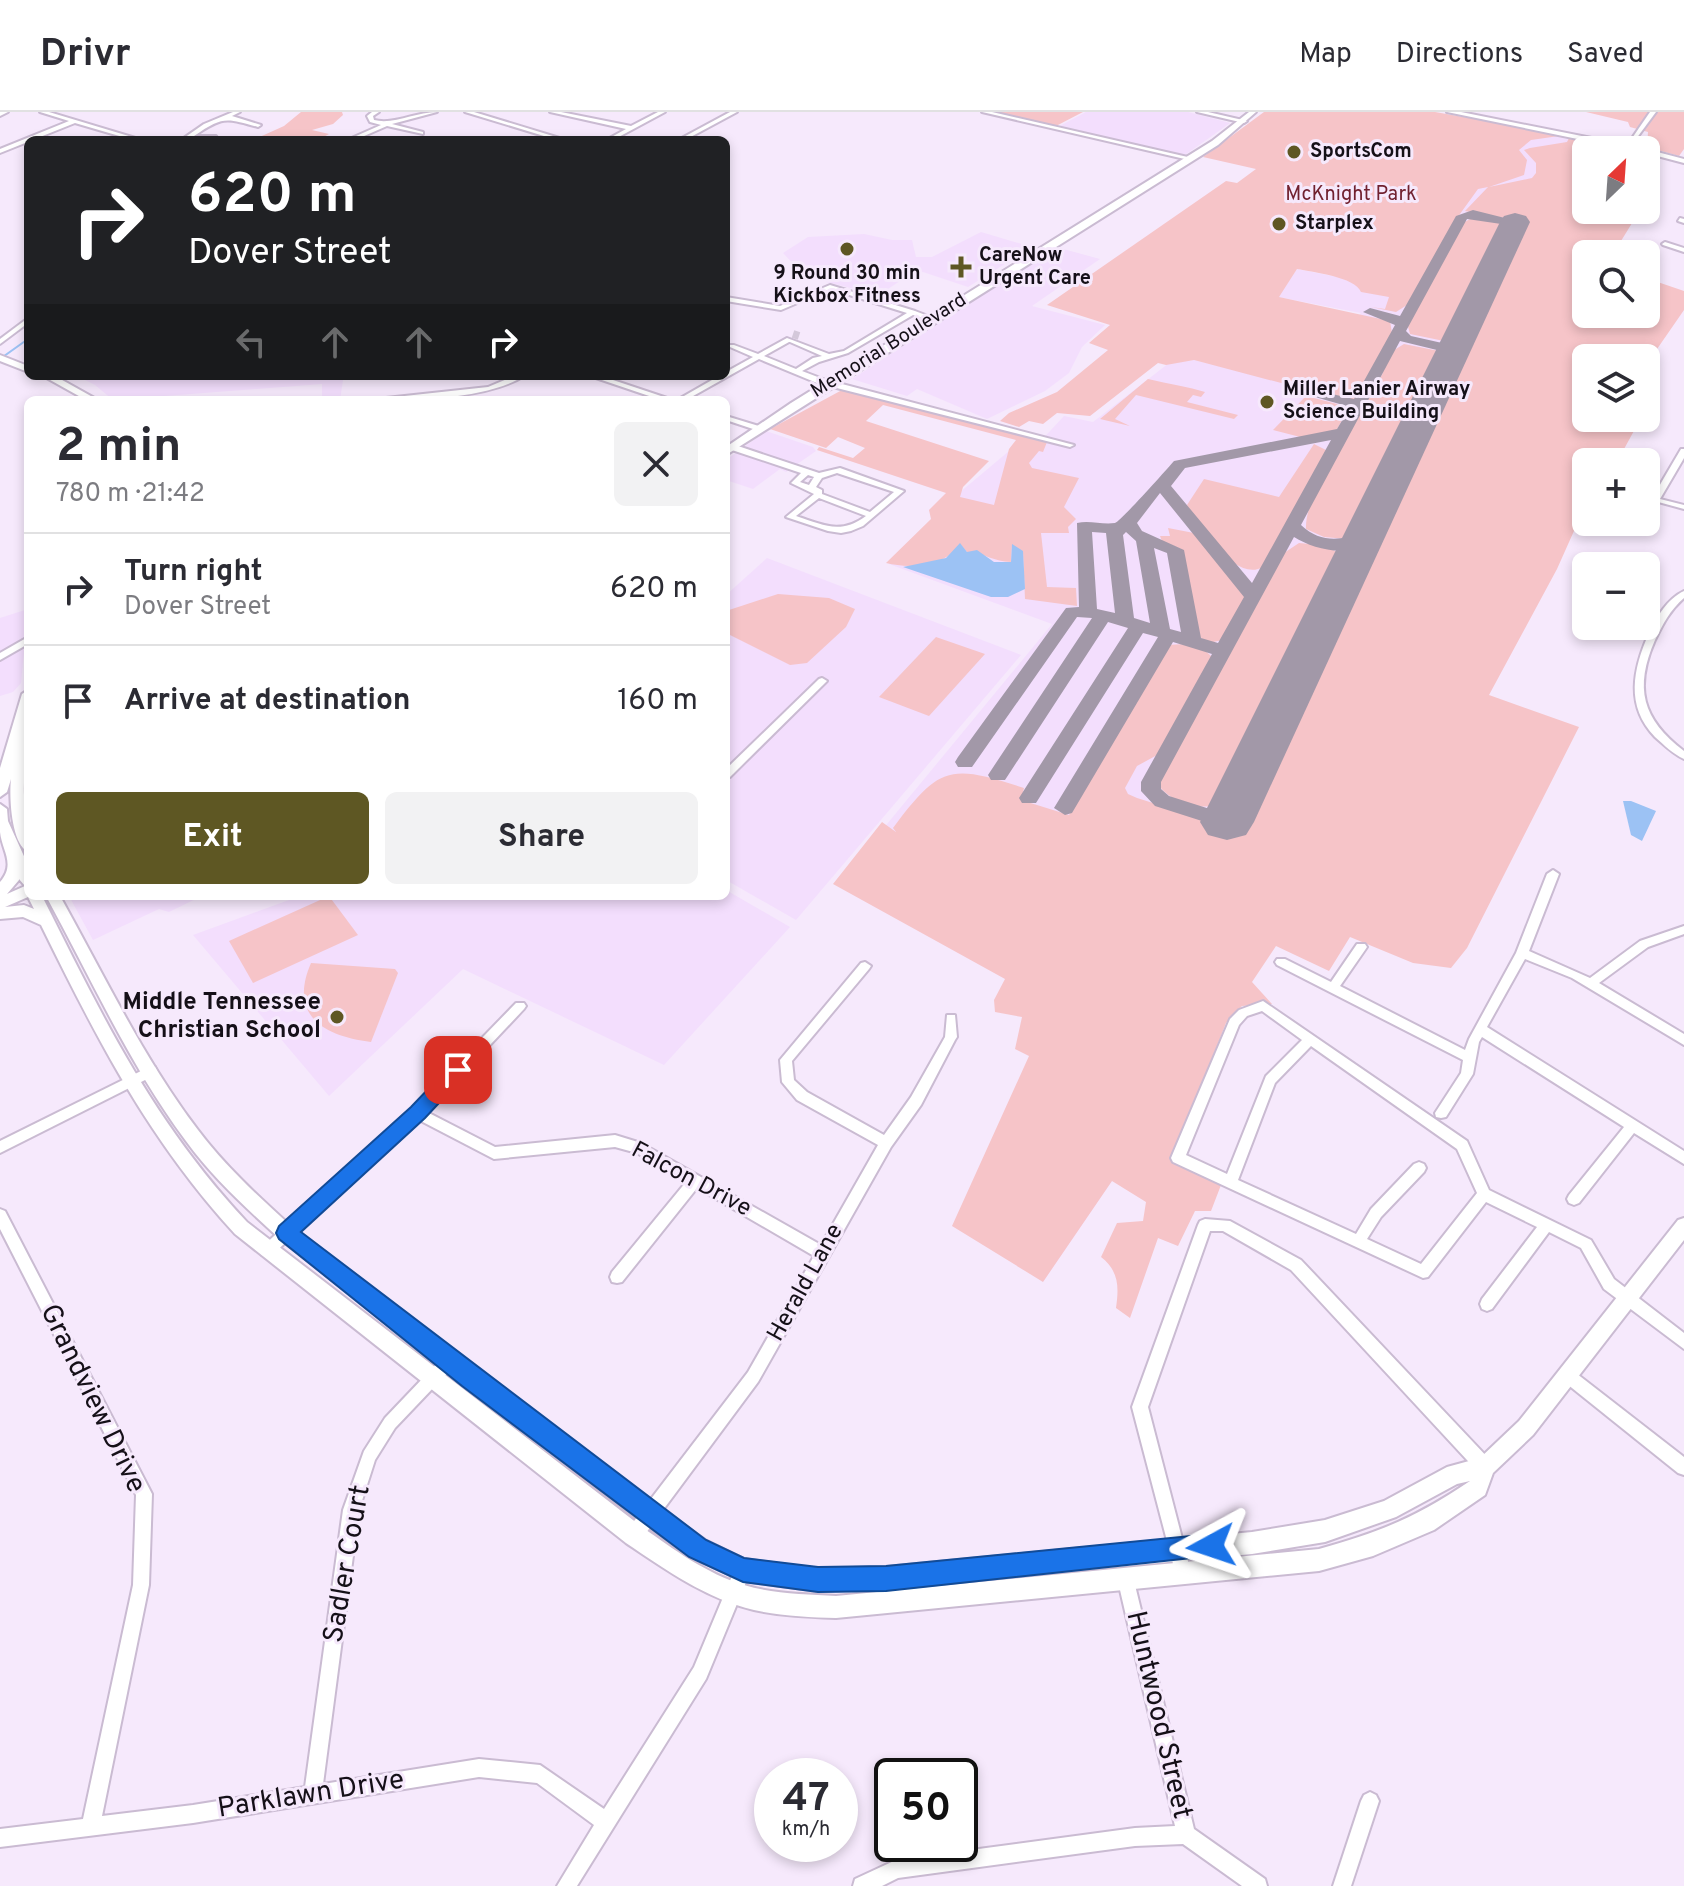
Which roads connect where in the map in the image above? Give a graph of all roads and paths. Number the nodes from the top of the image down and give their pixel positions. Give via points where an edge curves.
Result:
1 (43, 112) edge
2 (237, 112) edge
3 (376, 112) edge
4 (434, 112) edge
5 (468, 112) edge
6 (553, 112) edge
7 (662, 112) edge
8 (734, 112) edge
9 (985, 112) edge
10 (1200, 112) edge
11 (1253, 112) edge
12 (1450, 112) edge
13 (1653, 112) edge
14 (226, 116) junction
15 (75, 121) junction
16 (1244, 121) junction
17 (385, 124) junction
18 (258, 125) dead end
19 (631, 128) junction
20 (421, 133) dead end
21 (38, 136) edge
22 (126, 136) edge
23 (190, 136) edge
24 (359, 136) edge
25 (540, 136) edge
26 (616, 136) edge
27 (689, 136) edge
28 (1576, 136) edge
29 (1635, 136) edge
30 (24, 141) edge
31 (0, 151) edge
32 (1660, 154) edge
33 (1189, 158) junction
34 (1684, 161) edge
35 (1665, 244) dead end
36 (1684, 250) edge
37 (730, 300) edge
38 (913, 312) junction
39 (933, 319) junction
40 (24, 326) edge
41 (766, 352) junction
42 (4, 354) edge
43 (757, 357) junction
44 (829, 357) junction
45 (24, 361) edge
46 (24, 366) edge
47 (798, 370) junction
48 (730, 373) edge
49 (56, 380) edge
50 (74, 380) edge
51 (510, 380) edge
52 (606, 380) edge
53 (718, 380) edge
54 (720, 380) edge
55 (832, 382) junction
56 (489, 389) junction
57 (86, 396) edge
58 (100, 396) edge
59 (423, 396) edge
60 (495, 396) edge
61 (656, 396) edge
62 (688, 396) edge
63 (698, 396) edge
64 (730, 419) edge
65 (759, 429) junction
66 (1070, 445) dead end
67 (730, 449) edge
68 (730, 450) edge
69 (1684, 451) edge
70 (806, 472) junction
71 (819, 476) junction
72 (814, 492) junction
73 (1684, 507) edge
74 (871, 515) junction
75 (1684, 594) edge
76 (24, 642) edge
77 (0, 657) edge
78 (822, 681) dead end
79 (24, 708) edge
80 (24, 748) edge
81 (1684, 756) edge
82 (730, 771) edge
83 (0, 792) edge
84 (0, 809) edge
85 (22, 852) edge
86 (1553, 874) dead end
87 (0, 892) edge
88 (24, 893) edge
89 (39, 900) edge
90 (54, 900) edge
91 (63, 900) edge
92 (0, 903) edge
93 (0, 913) edge
94 (56, 919) junction
95 (1684, 930) edge
96 (1361, 947) dead end
97 (1522, 953) junction
98 (1281, 962) dead end
99 (865, 966) dead end
100 (1591, 983) junction
101 (1333, 988) junction
102 (520, 1006) dead end
103 (951, 1018) dead end
104 (1480, 1029) junction
105 (1310, 1040) junction
106 (1684, 1040) edge
107 (1470, 1058) junction
108 (151, 1071) junction
109 (128, 1082) junction
110 (418, 1113) junction
111 (1441, 1113) dead end
112 (1633, 1125) junction
113 (886, 1143) junction
114 (0, 1147) edge
115 (1684, 1158) edge
116 (1419, 1168) dead end
117 (695, 1180) junction
118 (1231, 1180) junction
119 (1484, 1194) junction
120 (1574, 1199) dead end
121 (0, 1215) edge
122 (1547, 1224) junction
123 (1684, 1226) edge
124 (286, 1233) junction
125 (1359, 1241) junction
126 (267, 1251) junction
127 (822, 1253) junction
128 (617, 1277) dead end
129 (1625, 1299) junction
130 (1487, 1304) dead end
131 (1684, 1342) edge
132 (449, 1361) junction
133 (1567, 1375) junction
134 (432, 1379) junction
135 (1485, 1467) junction
136 (1684, 1467) edge
137 (649, 1514) junction
138 (634, 1535) junction
139 (1176, 1549) junction
140 (1120, 1556) junction
141 (743, 1570) junction
142 (1183, 1573) junction
143 (1125, 1579) junction
144 (733, 1593) junction
145 (313, 1795) junction
146 (1370, 1801) dead end
147 (606, 1822) junction
148 (90, 1828) junction
149 (1186, 1835) junction
150 (0, 1838) edge
151 (566, 1886) edge
152 (862, 1886) edge
153 (1258, 1886) edge
154 (1342, 1886) edge

1 - 15 street
2 - 14 street
3 - 17 street via 371,119
4 - 17 street
5 - 25 street
6 - 19 street
7 - 19 street
8 - 27 street
9 - 33 street
10 - 16 street
11 - 16 main road, Memorial Boulevard
12 - 28 main road
13 - 29 street
14 - 18 street
14 - 23 street
15 - 21 street
15 - 22 street
16 - 33 main road, Memorial Boulevard
17 - 20 street
17 - 24 street
19 - 26 street
30 - 31 street
32 - 34 main road
33 - 39 main road, Memorial Boulevard
35 - 36 street
37 - 38 street via 781,308 830,287
38 - 39 street
38 - 44 street
39 - 55 main road, Memorial Boulevard
40 - 42 street
41 - 43 street
41 - 43 street via 734,345
41 - 44 street via 793,338
41 - 47 street
42 - 45 main road
42 - 46 main road
43 - 47 street
43 - 48 street
44 - 47 street
47 - 55 street
49 - 57 main road
50 - 58 main road
51 - 56 street
52 - 61 street
53 - 62 street
54 - 63 street
55 - 65 main road, Memorial Boulevard
55 - 66 street
56 - 59 street
56 - 60 street
64 - 65 street
65 - 67 main road, Memorial Boulevard
68 - 70 street
69 - 73 street via 1655,500
70 - 71 street
70 - 72 street via 795,483
71 - 72 street
71 - 74 street via 837,470 900,491
72 - 74 street
72 - 74 street via 790,517 840,533 854,530
75 - 81 street via 1664,613 1641,656 1636,684 1647,720
76 - 77 street
78 - 82 street
79 - 83 main road
80 - 85 main road via 15,808
84 - 85 main road
85 - 87 main road via 14,876
86 - 97 street
88 - 92 main road
89 - 94 main road
90 - 94 main road
91 - 94 main road
93 - 94 main road via 24,911
94 - 108 main road
94 - 109 main road
95 - 100 street via 1644,944
96 - 101 street
97 - 100 street
97 - 104 street
98 - 101 street
99 - 113 street via 786,1060 788,1082 802,1096
100 - 106 street
101 - 107 street
102 - 110 street
103 - 113 street, Herald Lane via 951,1037
104 - 107 street
104 - 112 street
105 - 118 street via 1270,1080
105 - 118 street via 1263,1006 1234,1022 1178,1158
105 - 119 street via 1462,1145
107 - 111 street via 1467,1074
108 - 109 street
108 - 124 main road via 191,1135 224,1175
109 - 114 street
109 - 126 main road via 202,1190
110 - 117 street, Falcon Drive via 494,1153 615,1141 641,1149
110 - 124 street
112 - 115 street
112 - 120 street
113 - 127 street, Herald Lane
116 - 125 street via 1376,1213
117 - 127 street, Falcon Drive
117 - 128 street
118 - 125 street
119 - 122 street
119 - 125 street via 1423,1272
121 - 148 street, Grandview Drive via 144,1494 141,1585
122 - 129 street via 1586,1244 1609,1284
122 - 130 street
123 - 129 main road
124 - 126 street
124 - 132 main road
126 - 134 main road
127 - 137 street, Herald Lane via 753,1377
129 - 131 street
129 - 133 main road
132 - 134 street, Sadler Court
132 - 137 main road
133 - 135 main road via 1526,1428
133 - 136 street
134 - 138 main road
134 - 145 street, Sadler Court via 390,1423 369,1456 351,1510
135 - 139 main road via 1454,1474 1389,1510 1325,1531
135 - 139 street via 1296,1265 1225,1225 1205,1225 1140,1407
135 - 142 main road via 1478,1488 1426,1522 1373,1545 1319,1560
137 - 138 street, Herald Lane
137 - 141 main road via 697,1548
138 - 144 main road
139 - 140 main road
139 - 142 street
140 - 141 main road via 886,1578 818,1580
140 - 143 street, Huntwood Street
141 - 144 street
142 - 143 main road
143 - 144 main road via 836,1607 782,1604
143 - 149 street, Huntwood Street
144 - 147 street via 700,1673
145 - 147 street, Parklawn Drive via 479,1768 514,1768 540,1774
145 - 148 street, Parklawn Drive
146 - 154 street
147 - 151 street
148 - 150 street, Parklawn Drive
149 - 152 street via 896,1869
149 - 153 street, Huntwood Street

